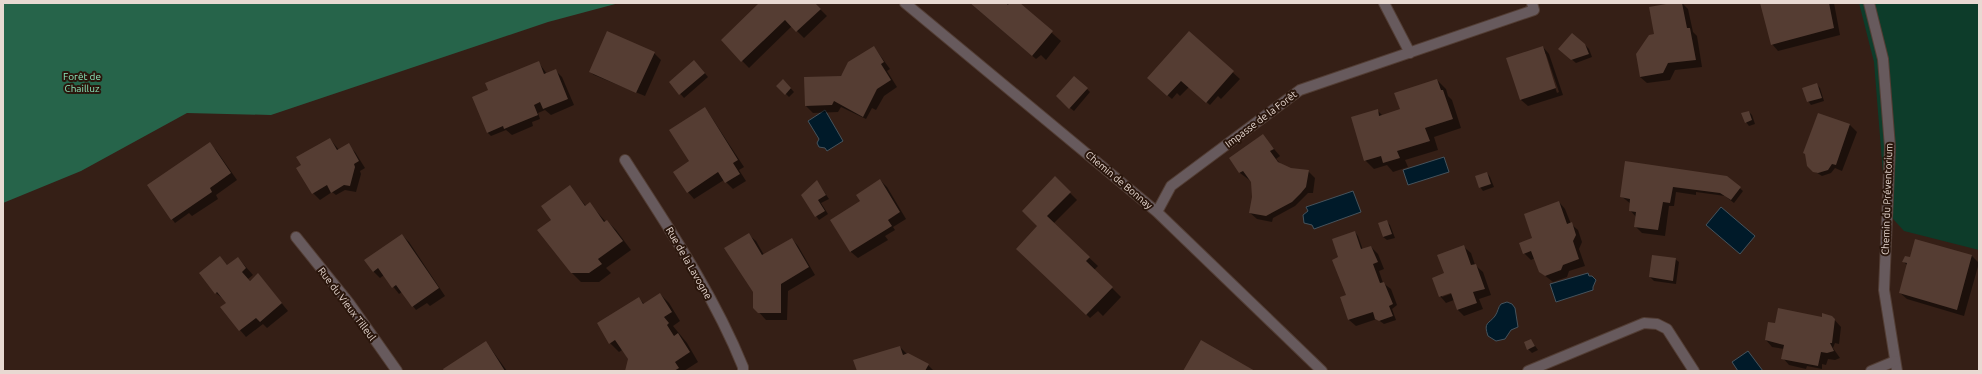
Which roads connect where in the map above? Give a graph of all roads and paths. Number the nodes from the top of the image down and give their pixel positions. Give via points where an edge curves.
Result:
1 (905, 3) edge
2 (1384, 3) edge
3 (1532, 3) edge
4 (1869, 3) edge
5 (1410, 53) junction
6 (625, 160) dead end
7 (1157, 212) junction
8 (296, 237) dead end
9 (1895, 361) junction
10 (397, 371) edge
11 (743, 371) edge
12 (1322, 371) edge
13 (1528, 371) edge
14 (1694, 371) edge
15 (1871, 371) edge
16 (1897, 371) edge

1 - 7 street, Chemin de Bonnay
2 - 5 street
3 - 5 street, Impasse de la Forêt via 1534,10
4 - 9 street, Chemin du Préventorium via 1883,59 1890,147 1884,290
5 - 7 street, Impasse de la Forêt via 1300,90 1171,186
6 - 11 street, Rue de la Lavogne via 688,257 732,340
7 - 12 street, Chemin de Bonnay
8 - 10 street, Rue du Vieux Tilleul via 349,303
9 - 15 street
9 - 16 street, Chemin du Préventorium
13 - 14 street via 1644,323 1656,324 1667,329

